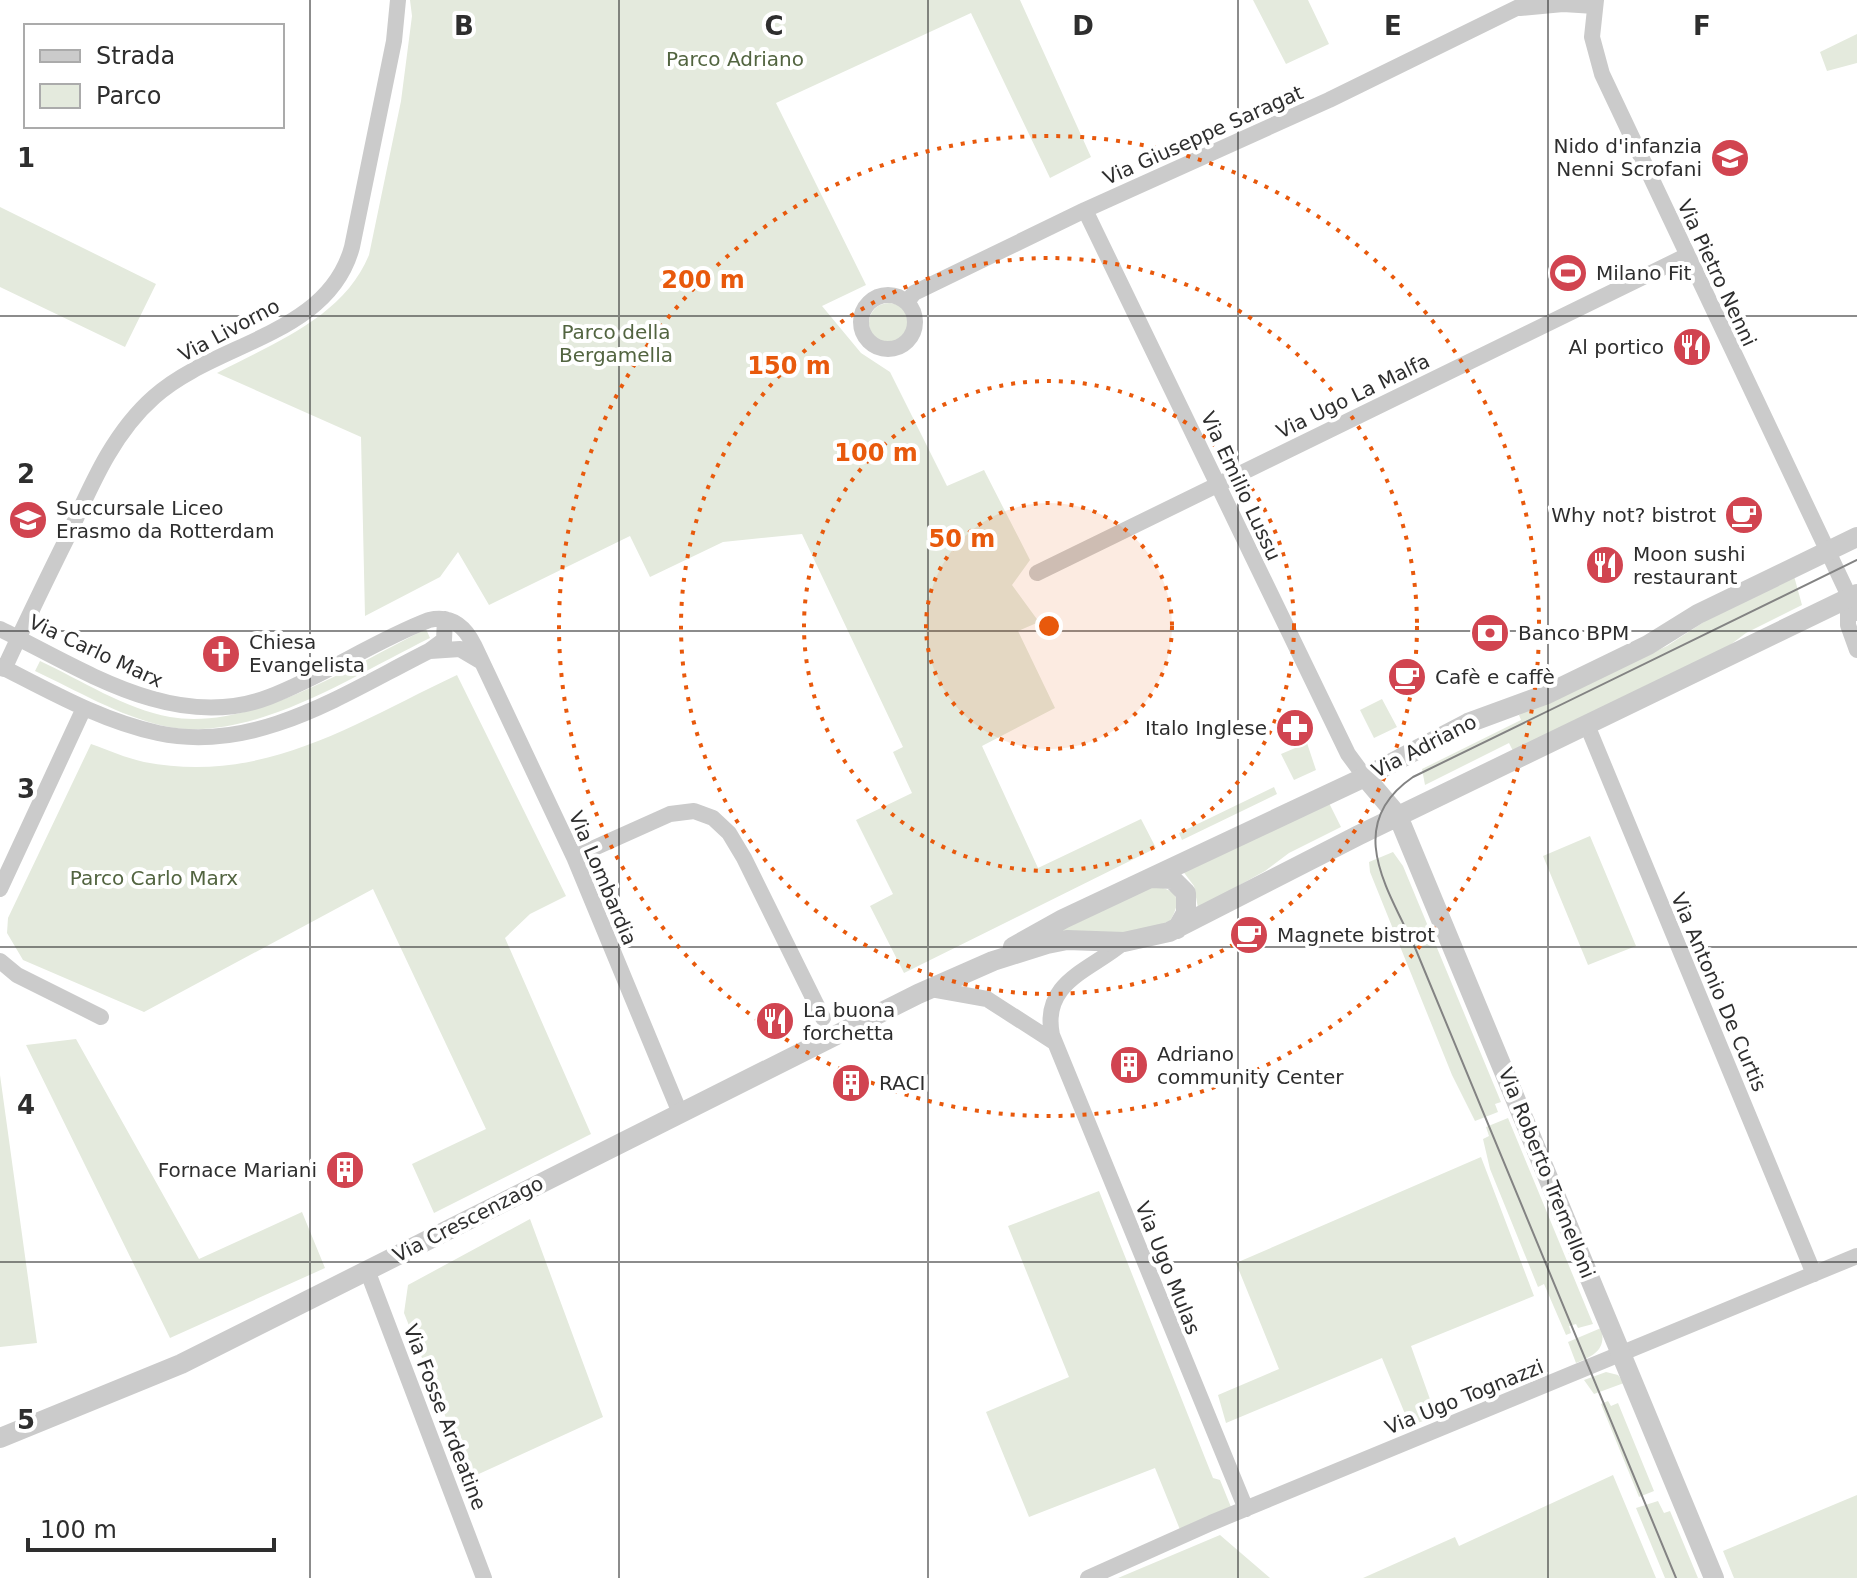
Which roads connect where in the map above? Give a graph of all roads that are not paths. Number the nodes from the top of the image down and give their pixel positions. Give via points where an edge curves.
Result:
1 (398, 0) edge
2 (1595, 3) edge
3 (1526, 4) edge
4 (1085, 210) junction
5 (1686, 256) junction
6 (907, 302) dead end
7 (1218, 483) junction
8 (1857, 537) edge
9 (1827, 551) junction
10 (1037, 573) dead end
11 (1854, 602) edge
12 (445, 619) junction
13 (0, 629) edge
14 (471, 637) junction
15 (19, 638) junction
16 (444, 640) junction
17 (1857, 650) edge
18 (429, 651) junction
19 (483, 664) junction
20 (2, 668) edge
21 (84, 708) junction
22 (1587, 725) junction
23 (1365, 777) junction
24 (1398, 816) junction
25 (574, 857) junction
26 (1145, 880) junction
27 (0, 889) edge
28 (1177, 929) junction
29 (1124, 942) junction
30 (0, 961) edge
31 (993, 961) junction
32 (931, 989) junction
33 (101, 1017) dead end
34 (823, 1018) dead end
35 (1054, 1042) junction
36 (680, 1113) junction
37 (1857, 1256) edge
38 (367, 1270) junction
39 (1814, 1274) junction
40 (1621, 1354) junction
41 (0, 1438) edge
42 (1246, 1509) junction
43 (484, 1578) edge
44 (1088, 1578) edge
45 (1714, 1578) edge

1 - 15 street, Via Livorno via 352,247 341,276 305,312 173,382 136,415 110,449
2 - 3 street, Via Giuseppe Saragat
2 - 5 street, Via Pietro Nenni via 1592,37 1597,60
3 - 4 street, Via Giuseppe Saragat
4 - 6 street, Via Giuseppe Saragat via 914,293
4 - 7 street, Via Emilio Lussu
5 - 7 street, Via Ugo La Malfa
5 - 9 street, Via Pietro Nenni
7 - 10 street, Via Ugo La Malfa
7 - 23 street, Via Emilio Lussu via 1348,754
8 - 9 street, Via Adriano
9 - 11 street, Via Pietro Nenni
9 - 23 street, Via Adriano via 1698,614 1658,640 1547,694 1492,711
11 - 17 street, Via Pietro Nenni via 1848,625
11 - 22 street, Via Adriano
12 - 14 street via 460,624
12 - 15 street, Via Carlo Marx via 418,624 269,697 214,709 162,703
12 - 16 street
13 - 15 street, Via Carlo Marx
14 - 16 street
14 - 19 street
15 - 20 street, Via Livorno
16 - 18 street
18 - 19 street via 466,650
18 - 21 street via 295,717 227,736 157,733
19 - 25 street, Via Lombardia
20 - 21 street
21 - 27 street
22 - 24 street, Via Adriano
22 - 39 street, Via Antonio De Curtis
23 - 24 street, Via Roberto Tremelloni
23 - 26 street, Via Adriano
24 - 28 street, Via Adriano
24 - 40 street, Via Roberto Tremelloni
25 - 34 street via 670,814 694,811 713,818 744,858
25 - 36 street, Via Lombardia
26 - 28 street via 1167,878 1183,889 1187,909
26 - 31 street, Via Adriano via 1039,931
28 - 29 street, Via Adriano
29 - 31 street, Via Adriano via 1057,941
29 - 35 street, Via Ugo Mulas via 1063,985 1051,1011
30 - 33 street via 17,975
31 - 32 street, Via Adriano
32 - 35 street via 987,999
32 - 36 street, Via Crescenzago
35 - 42 street, Via Ugo Mulas
36 - 38 street, Via Crescenzago
37 - 39 street, Via Ugo Tognazzi
38 - 41 street, Via Crescenzago via 133,1386
38 - 43 street, Via Fosse Ardeatine
39 - 40 street, Via Ugo Tognazzi
40 - 42 street, Via Ugo Tognazzi
40 - 45 street, Via Roberto Tremelloni
42 - 44 street, Via Ugo Tognazzi

